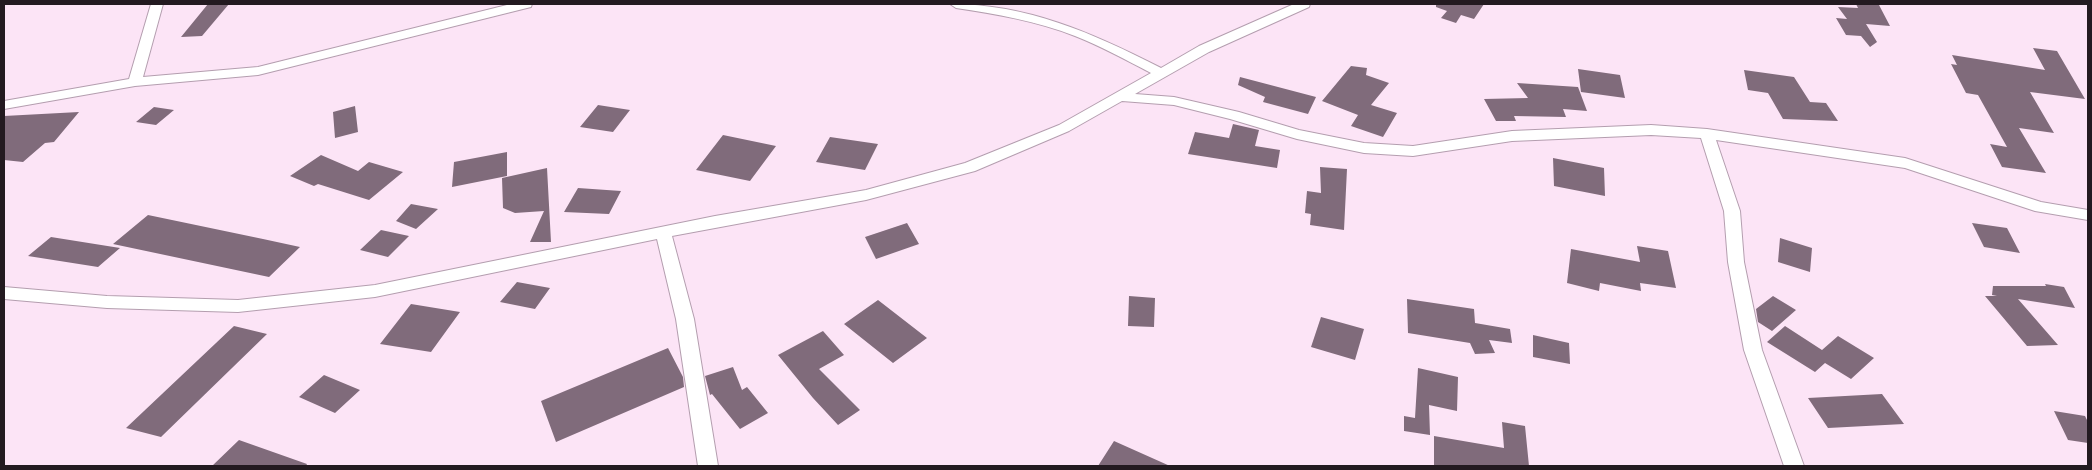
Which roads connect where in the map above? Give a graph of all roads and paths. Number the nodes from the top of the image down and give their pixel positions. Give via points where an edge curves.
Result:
1 (157, 4) edge
2 (526, 4) edge
3 (956, 4) edge
4 (1304, 4) edge
5 (1159, 72) junction
6 (135, 82) junction
7 (1120, 97) junction
8 (4, 105) edge
9 (1707, 134) junction
10 (2088, 215) edge
11 (663, 233) junction
12 (4, 293) edge
13 (708, 466) edge
14 (1794, 466) edge

1 - 6 street
2 - 6 street via 258,72
3 - 5 street via 1047,22 1080,33
4 - 5 street
5 - 7 street
6 - 8 street
7 - 9 street via 1174,101 1296,134 1364,148 1413,151 1512,136 1570,132 1651,130
7 - 11 street via 1064,128 970,167 866,195
9 - 10 street via 1905,163 2034,207
9 - 14 street via 1732,211 1736,262 1753,350
11 - 12 street via 375,291 238,306 107,302
11 - 13 street via 676,274 696,373

